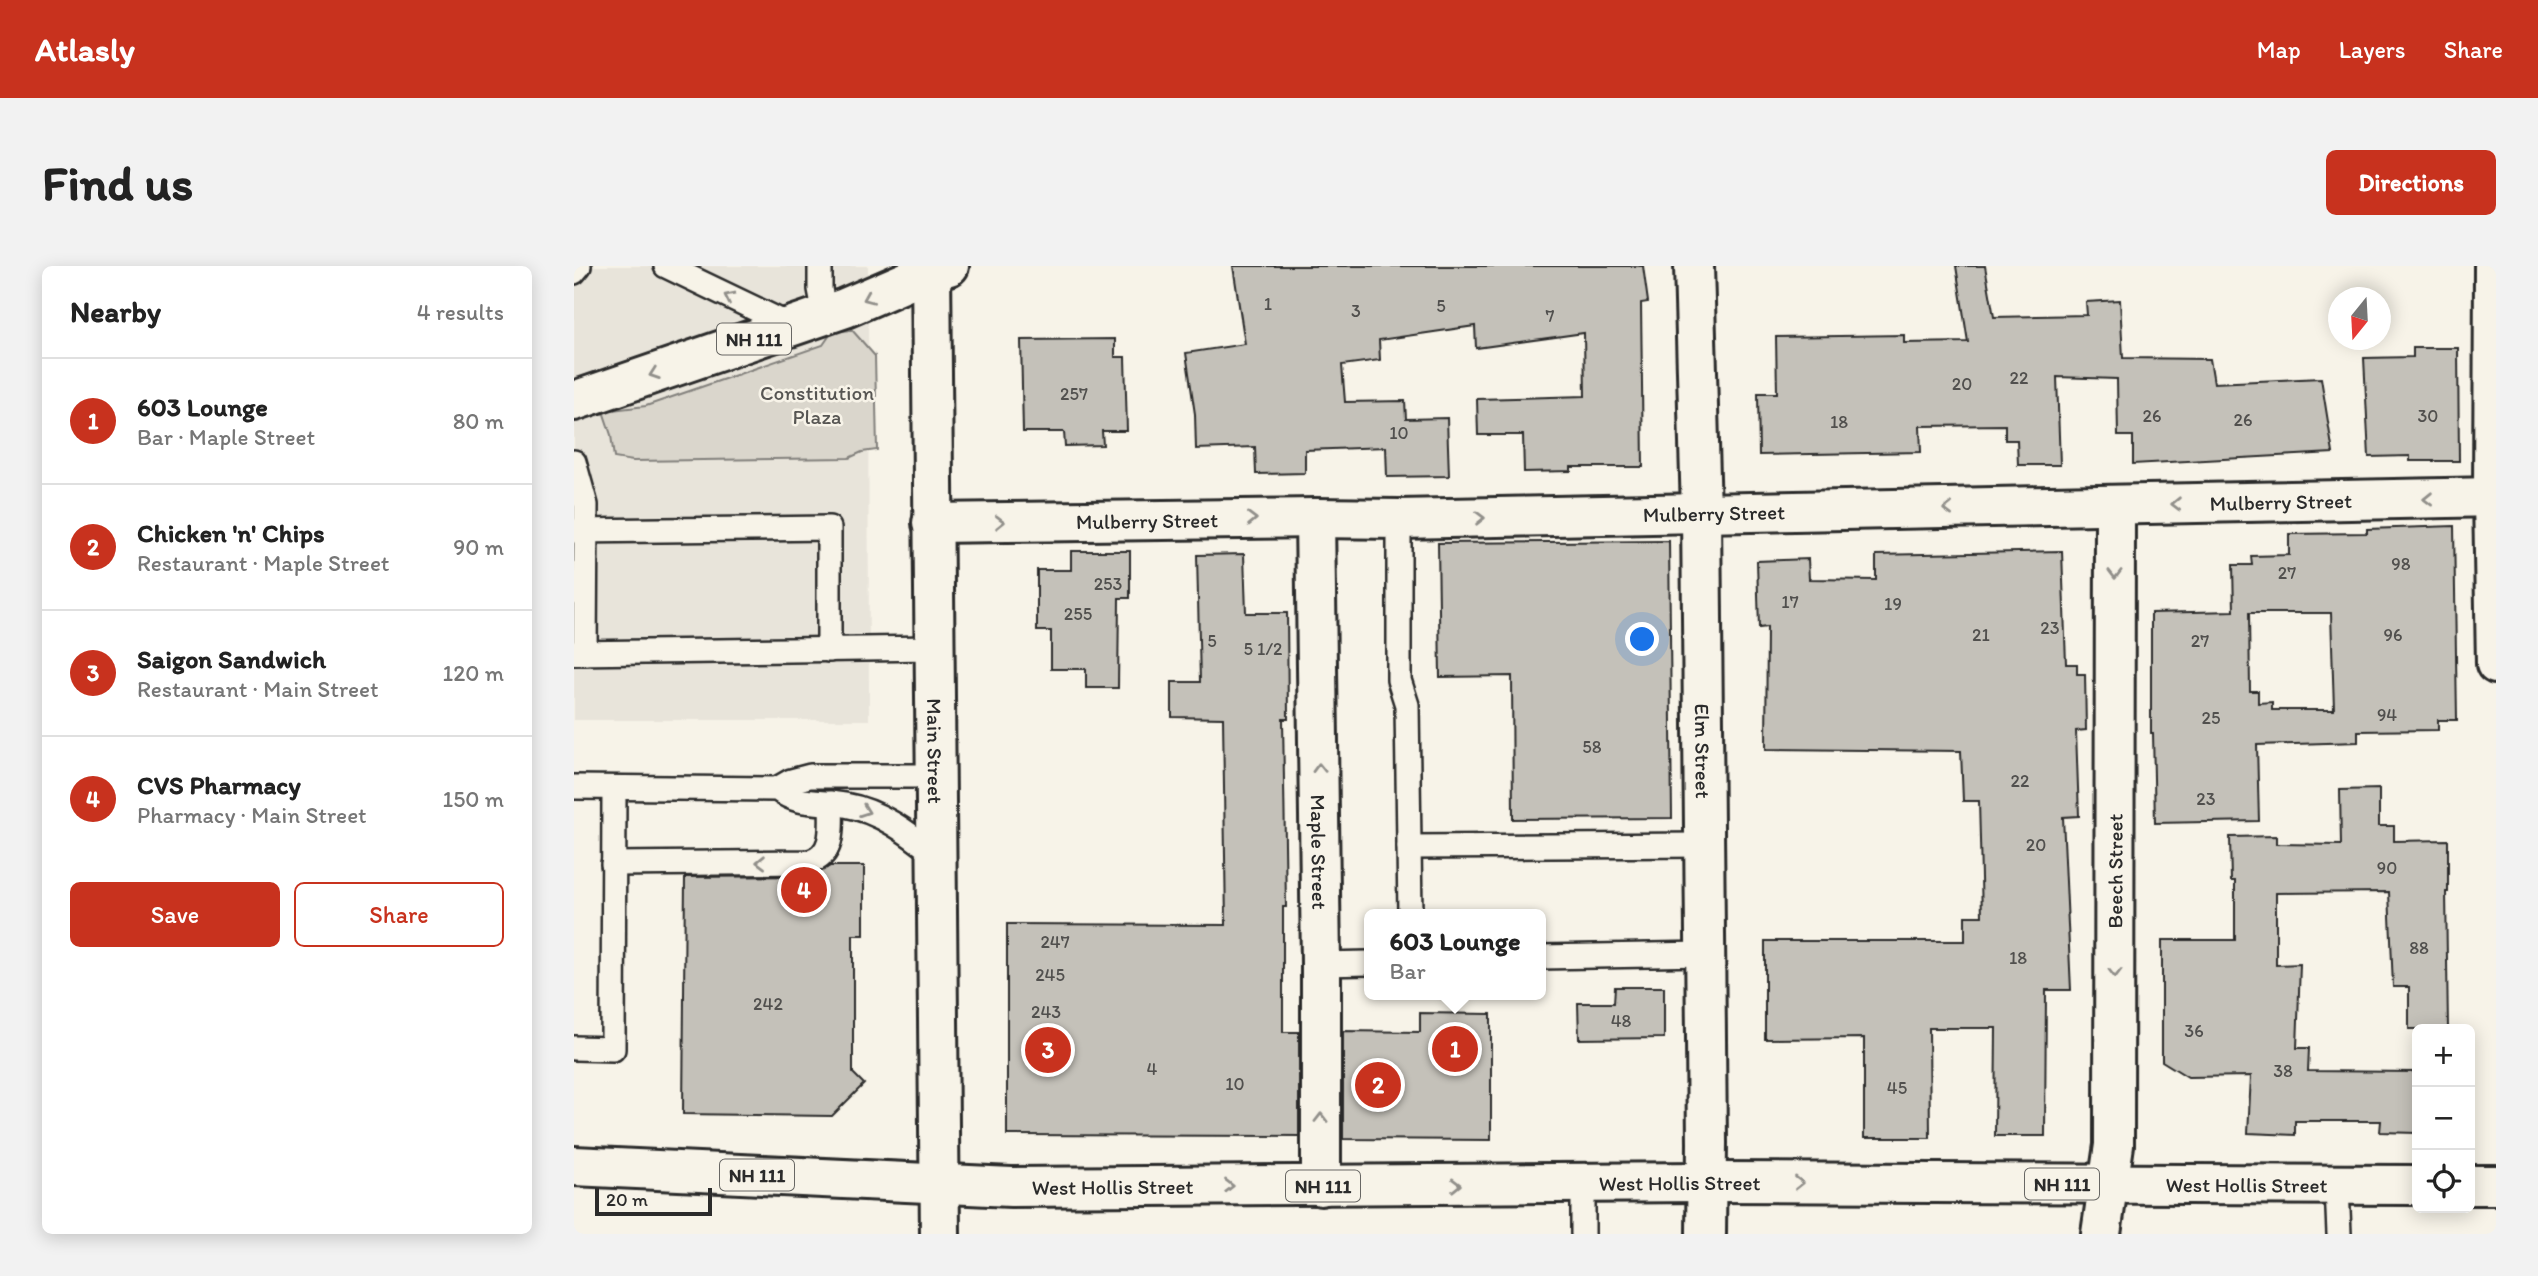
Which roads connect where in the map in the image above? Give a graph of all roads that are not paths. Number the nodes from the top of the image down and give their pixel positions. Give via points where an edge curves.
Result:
1 (579, 266) edge
2 (666, 266) edge
3 (820, 266) edge
4 (1694, 266) edge
5 (2494, 266) edge
6 (937, 268) edge
7 (574, 272) edge
8 (808, 321) junction
9 (574, 401) edge
10 (574, 462) edge
11 (2494, 497) edge
12 (2115, 506) junction
13 (1701, 513) junction
14 (1315, 518) junction
15 (1399, 519) junction
16 (932, 523) junction
17 (580, 531) edge
18 (934, 648) junction
19 (829, 650) junction
20 (580, 653) edge
21 (2496, 664) edge
22 (935, 776) junction
23 (574, 787) edge
24 (614, 788) junction
25 (777, 789) junction
26 (831, 803) junction
27 (1704, 845) junction
28 (1409, 847) junction
29 (936, 855) junction
30 (613, 863) junction
31 (1410, 909) edge
32 (1705, 954) junction
33 (1546, 957) edge
34 (1364, 963) edge
35 (1321, 964) junction
36 (574, 1048) edge
37 (574, 1166) edge
38 (1706, 1182) junction
39 (1583, 1184) junction
40 (2109, 1184) junction
41 (940, 1185) junction
42 (2336, 1185) junction
43 (2412, 1185) edge
44 (2475, 1185) edge
45 (2496, 1185) edge
46 (1321, 1186) junction
47 (940, 1234) edge
48 (1583, 1234) edge
49 (1706, 1234) edge
50 (2101, 1234) edge
51 (2339, 1234) edge

1 - 7 lane
8 -> 2 lane
3 - 8 lane via 820,296
4 - 13 street, Elm Street
5 - 11 street
6 -> 8 street, NH 111
6 - 16 street, Main Street
8 -> 9 street, NH 111
10 - 17 lane via 583,490
11 -> 12 street, Mulberry Street
11 - 21 street
12 -> 13 street, Mulberry Street
12 -> 40 street, Beech Street via 2114,1145
15 -> 13 street, Mulberry Street
13 - 27 street, Elm Street
14 - 15 street, Mulberry Street
16 -> 14 street, Mulberry Street
35 -> 14 street, Maple Street
15 - 28 lane via 1399,680 1407,705
16 - 18 street, Main Street
17 - 19 lane via 829,528
17 - 20 lane
18 - 19 lane
18 - 22 street, Main Street
19 - 20 lane
22 - 25 lane via 810,776
22 - 29 street, Main Street
23 - 24 lane
24 - 25 lane
24 - 30 lane
25 - 26 lane via 799,802
26 -> 29 lane via 876,815
26 -> 30 lane via 830,842 822,855 810,862
27 - 28 lane
27 - 32 street, Elm Street
28 - 31 lane
29 - 41 street, Main Street
30 - 36 lane via 613,1049
32 - 33 lane
32 - 38 street, Elm Street
34 - 35 lane
46 -> 35 street, Maple Street
37 - 41 street, NH 111
38 - 39 street, West Hollis Street / NH 111
38 -> 40 street, West Hollis Street / NH 111
38 - 49 street, Elm Street
46 -> 39 street, West Hollis Street / NH 111
39 - 48 lane
40 - 42 street, West Hollis Street / NH 111
40 - 50 street, Beech Street
41 -> 46 street, West Hollis Street / NH 111
41 - 47 street, Main Street
42 - 43 street, West Hollis Street / NH 111
42 - 51 lane
44 - 45 street

